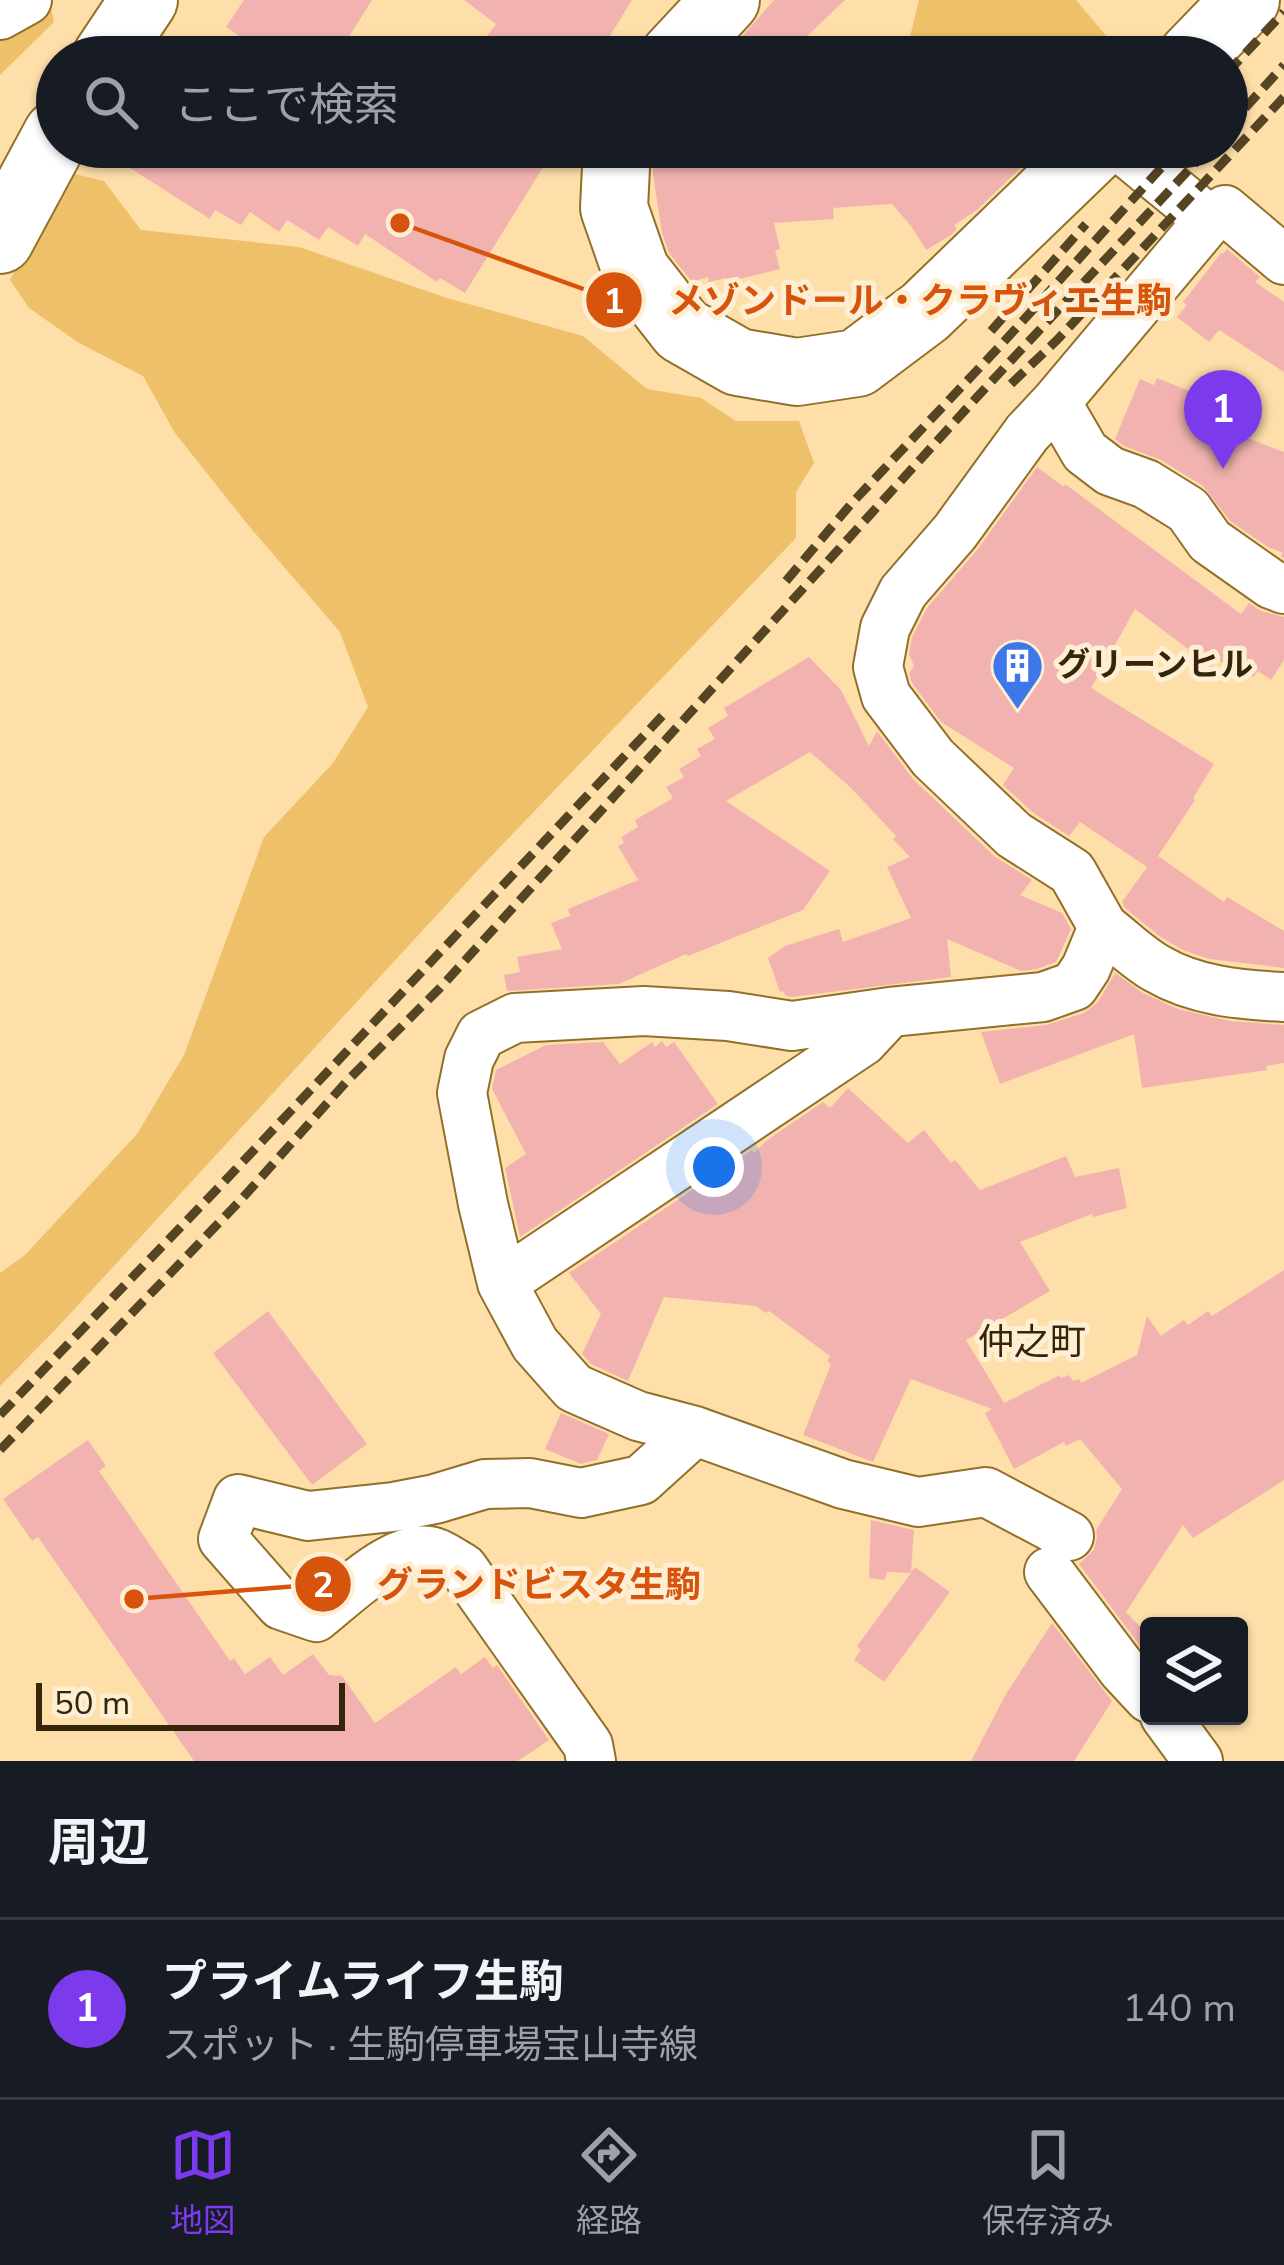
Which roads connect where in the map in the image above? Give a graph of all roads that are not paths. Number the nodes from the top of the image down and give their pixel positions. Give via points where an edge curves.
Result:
1 (27, 0) edge
2 (726, 0) edge
3 (1246, 0) edge
4 (0, 15) edge
5 (693, 36) edge
6 (1211, 36) edge
7 (39, 168) edge
8 (616, 168) edge
9 (1074, 168) edge
10 (1150, 168) edge
11 (1217, 215) junction
12 (1284, 220) edge
13 (0, 240) edge
14 (1284, 260) edge
15 (1056, 402) junction
16 (1284, 589) edge
17 (1103, 927) junction
18 (1284, 998) edge
19 (890, 1012) junction
20 (502, 1282) junction
21 (695, 1431) junction
22 (1140, 1688) edge
23 (1172, 1725) edge
24 (591, 1761) edge
25 (1198, 1761) edge

1 - 4 street
2 - 5 main road
3 - 6 main road
7 - 13 main road
8 - 9 main road via 614,208 636,271 682,330 738,362 797,372 857,363 925,312
10 - 11 street
11 - 12 street via 1238,200
11 - 14 street
11 - 15 street
15 - 16 street via 1085,452 1188,510 1210,541
15 - 17 street via 903,592 878,667 886,696 933,758 1014,835 1072,872
17 - 18 street via 1156,968 1202,988
17 - 19 street via 1074,986 1043,997
19 - 20 street via 863,1041
19 - 20 street via 792,1026 644,1011 515,1018 481,1035 462,1093
20 - 21 street via 535,1344 574,1388
21 - 22 street via 918,1502 986,1492 1059,1554
21 - 24 street via 641,1480 610,1488 485,1484 414,1503 308,1516 238,1499 223,1538 281,1605 316,1617 395,1556 434,1552 463,1568 588,1745
23 - 25 street

